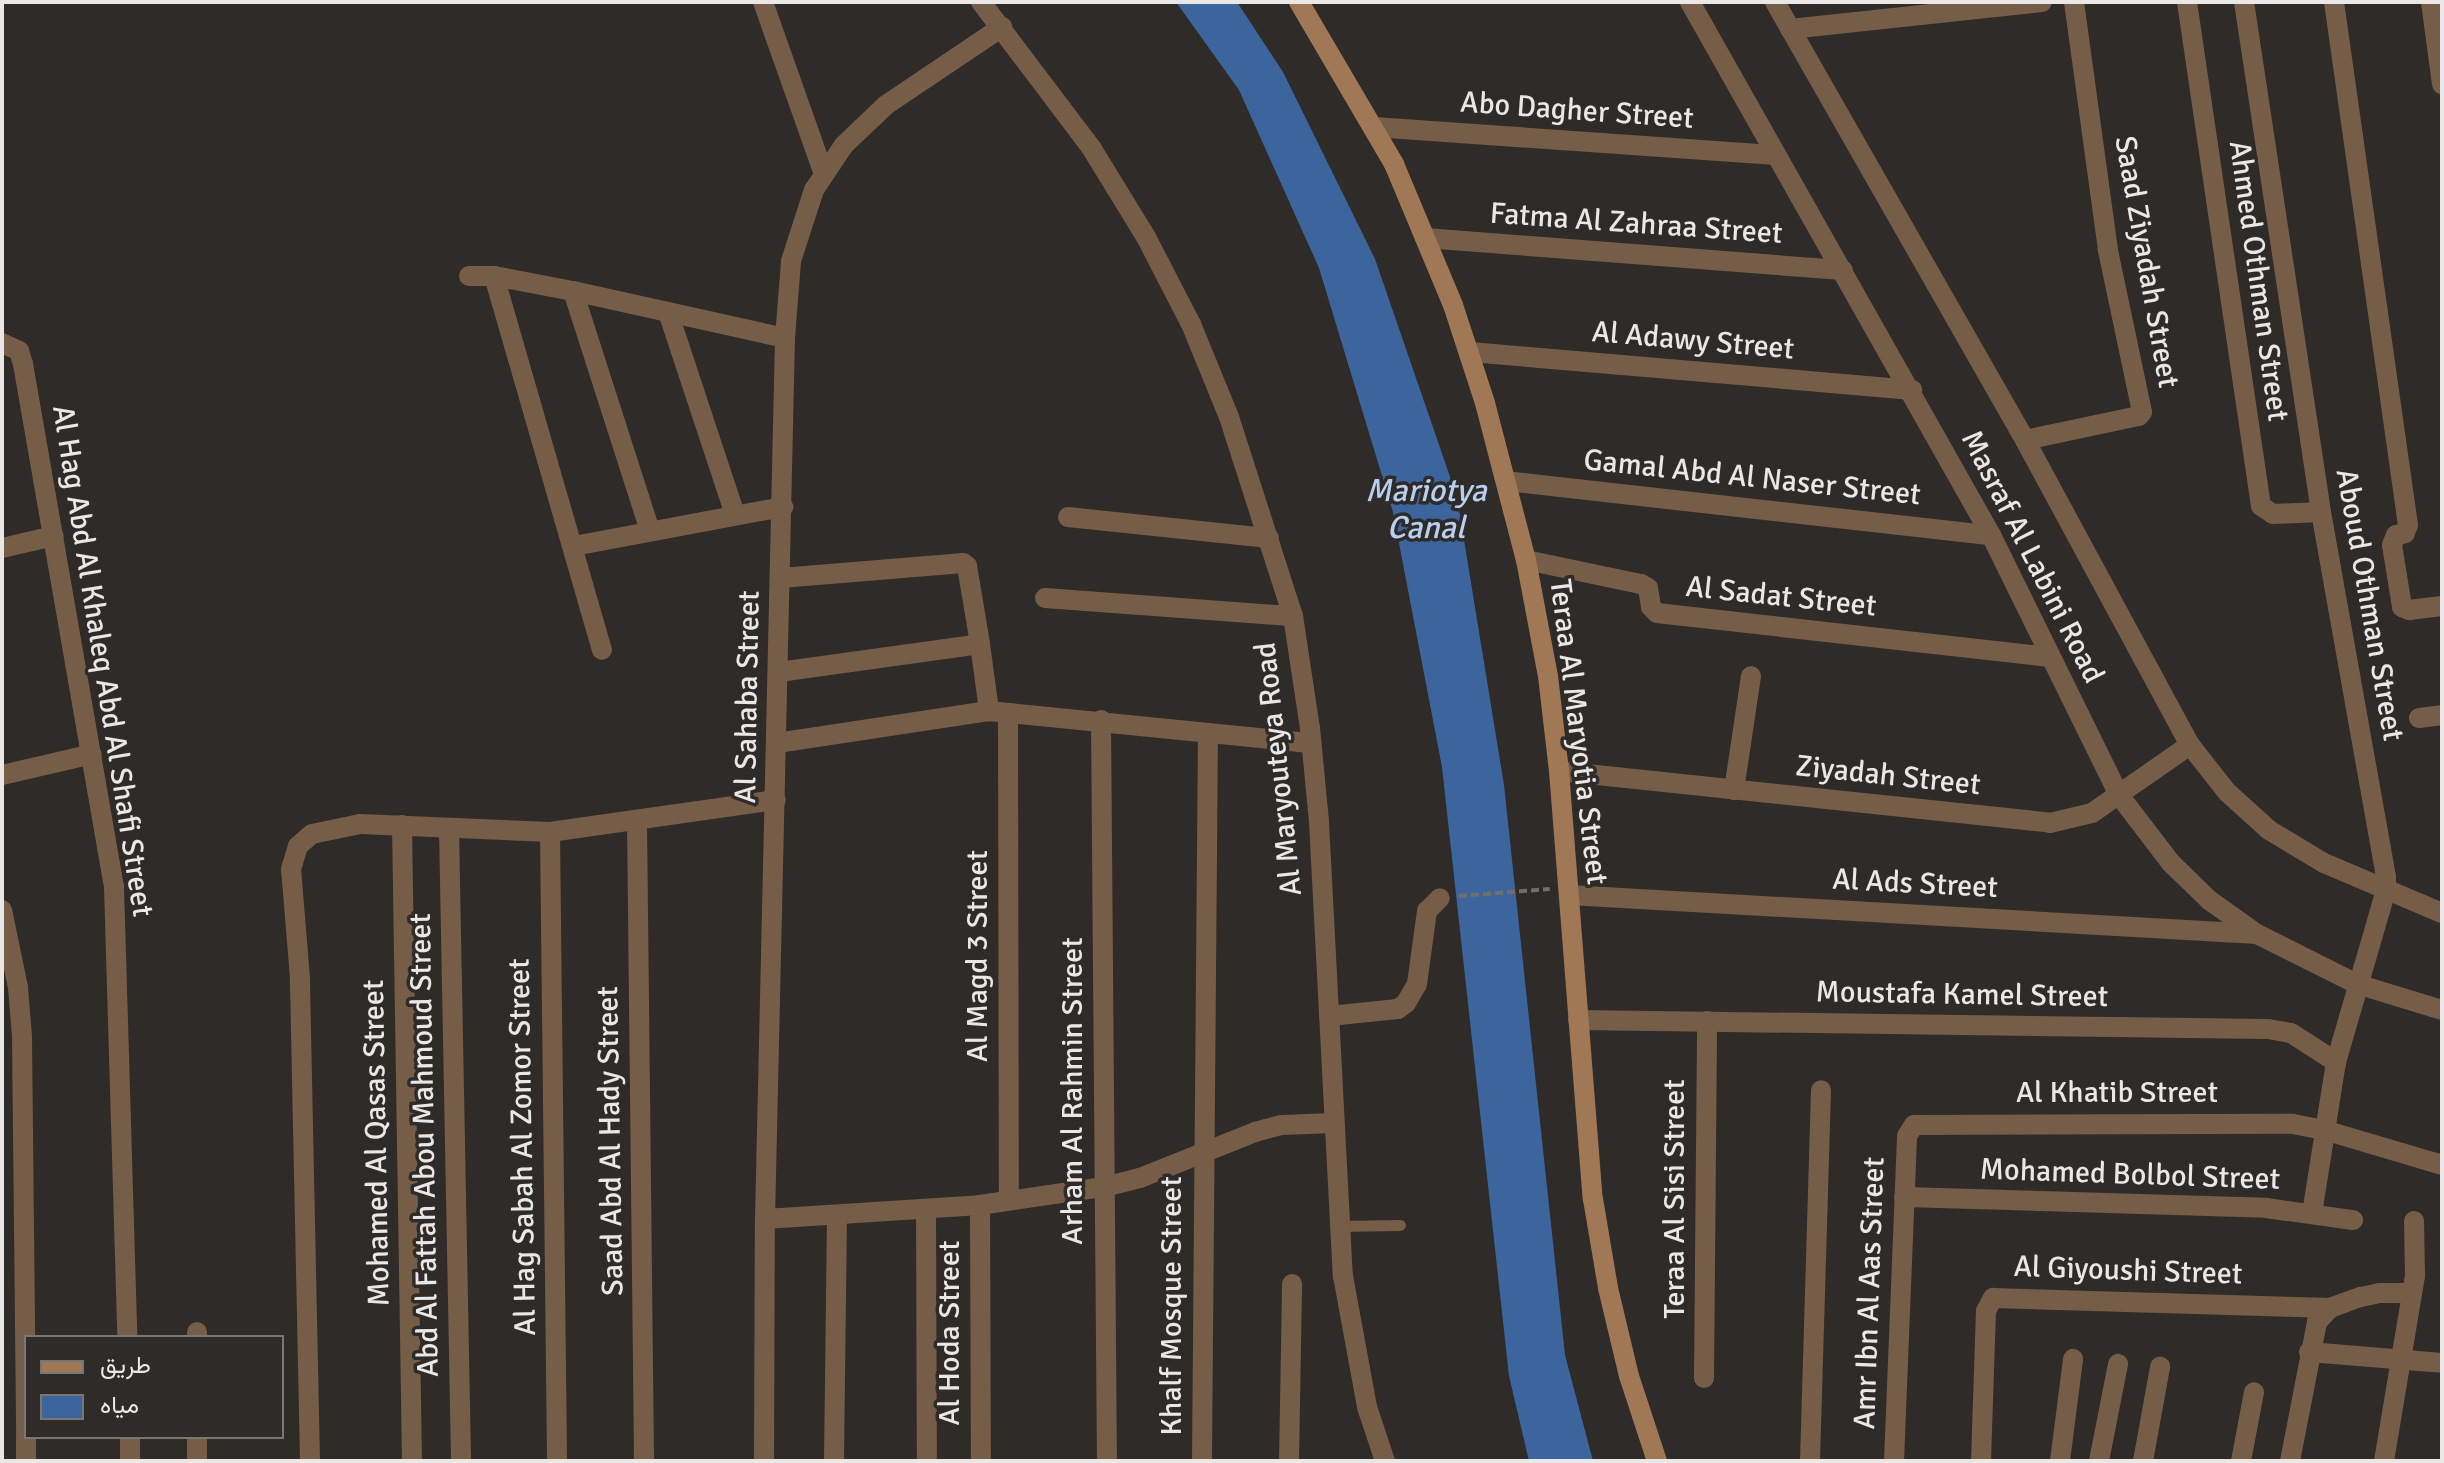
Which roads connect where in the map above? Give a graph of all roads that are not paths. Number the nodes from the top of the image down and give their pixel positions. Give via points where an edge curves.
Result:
1 (763, 2) edge
2 (981, 2) edge
3 (1299, 2) edge
4 (1690, 2) edge
5 (1775, 2) edge
6 (2042, 2) edge
7 (2074, 2) edge
8 (2187, 2) edge
9 (2244, 2) edge
10 (2334, 2) edge
11 (2431, 2) edge
12 (1002, 27) junction
13 (1790, 29) junction
14 (2442, 84) edge
15 (1374, 127) junction
16 (1776, 155) junction
17 (823, 171) junction
18 (1425, 238) junction
19 (1843, 270) junction
20 (469, 276) dead end
21 (494, 276) junction
22 (573, 291) junction
23 (668, 312) junction
24 (785, 338) junction
25 (2, 343) edge
26 (1470, 352) junction
27 (1912, 390) junction
28 (2025, 440) junction
29 (1506, 481) junction
30 (783, 507) junction
31 (2321, 512) junction
32 (735, 515) junction
33 (1068, 517) dead end
34 (650, 531) junction
35 (1991, 535) junction
36 (54, 536) junction
37 (1269, 538) junction
38 (574, 546) junction
39 (2, 548) edge
40 (1526, 560) junction
41 (781, 578) junction
42 (1045, 598) dead end
43 (2442, 606) edge
44 (1293, 616) junction
45 (980, 644) junction
46 (602, 650) dead end
47 (2051, 657) junction
48 (779, 672) junction
49 (1751, 676) dead end
50 (998, 712) junction
51 (2442, 715) edge
52 (2419, 718) dead end
53 (1101, 720) junction
54 (1208, 733) junction
55 (777, 743) junction
56 (1311, 743) junction
57 (2190, 745) junction
58 (92, 754) junction
59 (1559, 771) junction
60 (2, 775) edge
61 (1734, 790) junction
62 (2119, 795) junction
63 (776, 800) junction
64 (637, 821) junction
65 (402, 825) junction
66 (449, 828) junction
67 (550, 832) junction
68 (2386, 890) junction
69 (1569, 891) junction
70 (1440, 898) road end
71 (2, 910) edge
72 (2442, 913) edge
73 (2257, 934) junction
74 (2357, 984) junction
75 (2442, 1010) edge
76 (1329, 1016) junction
77 (1578, 1020) junction
78 (1707, 1021) junction
79 (2336, 1062) junction
80 (1821, 1090) dead end
81 (1334, 1123) junction
82 (1910, 1128) joint
83 (2324, 1130) junction
84 (1203, 1151) junction
85 (2442, 1165) edge
86 (1104, 1187) junction
87 (1904, 1197) junction
88 (1009, 1200) junction
89 (980, 1205) junction
90 (926, 1210) junction
91 (2312, 1213) junction
92 (837, 1216) junction
93 (765, 1219) junction
94 (2353, 1220) dead end
95 (2414, 1221) dead end
96 (1400, 1225) dead end
97 (1340, 1226) junction
98 (1292, 1284) dead end
99 (2412, 1293) junction
100 (2330, 1308) junction
101 (25, 1335) edge
102 (127, 1335) edge
103 (2309, 1352) junction
104 (2073, 1359) dead end
105 (2401, 1359) junction
106 (2442, 1363) edge
107 (2118, 1364) dead end
108 (2160, 1367) dead end
109 (1704, 1378) dead end
110 (2254, 1392) dead end
111 (26, 1439) edge
112 (130, 1439) edge
113 (197, 1439) edge
114 (26, 1461) edge
115 (130, 1461) edge
116 (197, 1461) edge
117 (310, 1461) edge
118 (412, 1461) edge
119 (461, 1461) edge
120 (557, 1461) edge
121 (644, 1461) edge
122 (764, 1461) edge
123 (834, 1461) edge
124 (927, 1461) edge
125 (981, 1461) edge
126 (1107, 1461) edge
127 (1202, 1461) edge
128 (1289, 1461) edge
129 (1385, 1461) edge
130 (1657, 1461) edge
131 (1810, 1461) edge
132 (1894, 1461) edge
133 (1981, 1461) edge
134 (2060, 1461) edge
135 (2099, 1461) edge
136 (2143, 1461) edge
137 (2241, 1461) edge
138 (2290, 1461) edge
139 (2384, 1461) edge

1 - 17 street
2 - 12 street, Al Maryouteya Road
3 - 15 main road, Teraa Al Maryotia Street
4 - 16 street, Masraf Al Labini Road
5 - 13 street, Masraf Al Labini Road
6 - 13 street
7 - 28 street, Saad Ziyadah Street via 2108,250 2142,412
8 - 31 street, Ahmed Othman Street via 2261,506 2273,514
9 - 31 street, Aboud Othman Street
10 - 43 street via 2408,525 2392,545 2402,607
11 - 14 street
12 - 17 street, Al Sahaba Street via 886,105
12 - 37 street, Al Maryouteya Road via 1092,149 1146,237 1191,324
13 - 28 street, Masraf Al Labini Road
15 - 16 street, Abo Dagher Street
15 - 18 main road, Teraa Al Maryotia Street
16 - 19 street, Masraf Al Labini Road
17 - 24 street, Al Sahaba Street via 796,237
18 - 19 street, Fatma Al Zahraa Street
18 - 26 main road, Teraa Al Maryotia Street
19 - 27 street, Masraf Al Labini Road
20 - 21 street
21 - 22 street
21 - 38 street
22 - 23 street
22 - 34 street
23 - 24 street
23 - 32 street
24 - 30 street, Al Sahaba Street
25 - 36 street, Al Hag Abd Al Khaleq Abd Al Shafi Street via 19,351 23,364
26 - 27 street, Al Adawy Street
26 - 29 main road, Teraa Al Maryotia Street
27 - 35 street, Masraf Al Labini Road
28 - 57 street, Masraf Al Labini Road
29 - 35 street, Gamal Abd Al Naser Street
29 - 40 main road, Teraa Al Maryotia Street
30 - 32 street
30 - 41 street, Al Sahaba Street
31 - 68 street, Aboud Othman Street
32 - 34 street
33 - 37 street
34 - 38 street
35 - 47 street, Masraf Al Labini Road
36 - 39 street
36 - 58 street, Al Hag Abd Al Khaleq Abd Al Shafi Street
37 - 44 street, Al Maryouteya Road
38 - 46 street
40 - 47 street, Al Sadat Street via 1641,584 1648,588 1657,613
40 - 59 main road, Teraa Al Maryotia Street
41 - 45 street, Al Magd 3 Street via 963,563
41 - 48 street, Al Sahaba Street
42 - 44 street
44 - 56 street, Al Maryouteya Road
45 - 48 street
45 - 50 street, Al Magd 3 Street
47 - 62 street, Masraf Al Labini Road
48 - 55 street, Al Sahaba Street
49 - 61 street
50 - 53 street
50 - 55 street
50 - 88 street, Al Magd 3 Street
51 - 52 street
53 - 54 street
53 - 86 street, Arham Al Rahmin Street
54 - 56 street
54 - 84 street, Khalf Mosque Street
55 - 63 street, Al Sahaba Street
56 - 76 street, Al Maryouteya Road
57 - 62 street, Ziyadah Street
57 - 68 street, Masraf Al Labini Road via 2227,792 2269,830 2324,863
58 - 60 street
58 - 102 street, Al Hag Abd Al Khaleq Abd Al Shafi Street via 114,887
59 - 61 street, Ziyadah Street
59 - 69 main road, Teraa Al Maryotia Street
61 - 62 street, Ziyadah Street via 2050,823 2092,813
62 - 73 street, Masraf Al Labini Road via 2171,863 2209,900
63 - 64 street
63 - 93 street, Al Sahaba Street
64 - 67 street
64 - 121 street, Saad Abd Al Hady Street
65 - 66 street
65 - 117 street via 360,824 312,834 294,853 291,869 300,978
65 - 118 street, Mohamed Al Qasas Street
66 - 67 street
66 - 119 street, Abd Al Fattah Abou Mahmoud Street
67 - 120 street, Al Hag Sabah Al Zomor Street
68 - 72 street, Masraf Al Labini Road
68 - 74 street, Aboud Othman Street
69 - 73 street, Al Ads Street
69 - 77 main road, Teraa Al Maryotia Street
70 - 76 street via 1427,911 1417,984 1406,1003 1398,1009
71 - 101 street via 22,1037
73 - 74 street, Masraf Al Labini Road
74 - 75 street, Masraf Al Labini Road
74 - 79 street, Aboud Othman Street
76 - 81 street, Al Maryouteya Road
77 - 78 street, Moustafa Kamel Street
77 - 130 main road, Teraa Al Maryotia Street via 1593,1199 1608,1288
78 - 79 street, Moustafa Kamel Street via 2268,1029 2291,1033
78 - 109 street, Teraa Al Sisi Street
79 - 83 street, Aboud Othman Street
80 - 131 street
81 - 84 street via 1281,1125
81 - 97 street, Al Maryouteya Road
82 - 83 street, Al Khatib Street via 1928,1123 2230,1123
82 - 87 street, Amr Ibn Al Aas Street
83 - 85 street, Al Khatib Street
83 - 91 street, Aboud Othman Street
84 - 86 street
84 - 127 street, Khalf Mosque Street
86 - 88 street
86 - 126 street, Arham Al Rahmin Street
87 - 91 street, Mohamed Bolbol Street
87 - 132 street, Amr Ibn Al Aas Street
88 - 89 street
89 - 90 street
89 - 125 street, Al Hoda Street
90 - 92 street
90 - 124 street
91 - 94 street, Mohamed Bolbol Street
92 - 93 street
92 - 123 street
93 - 122 street, Al Sahaba Street
95 - 99 street
96 - 97 lane
97 - 129 street, Al Maryouteya Road via 1354,1350
98 - 128 street
99 - 100 street via 2380,1293
99 - 105 street
100 - 103 street via 2317,1322
100 - 133 street, Al Giyoushi Street via 1993,1298 1986,1311
103 - 105 street
103 - 138 street
104 - 134 street
105 - 106 street
105 - 139 street
107 - 135 street
108 - 136 street
110 - 137 street
111 - 114 street
112 - 115 street
113 - 116 street

